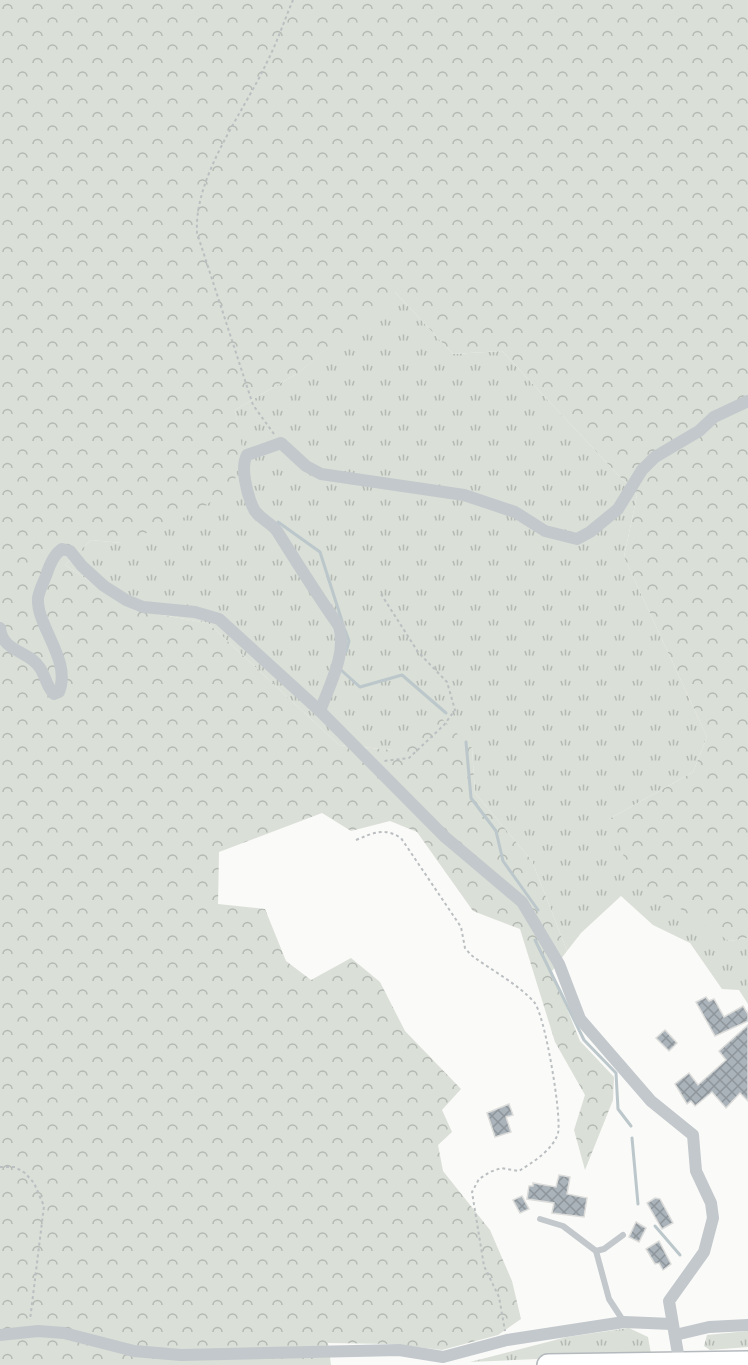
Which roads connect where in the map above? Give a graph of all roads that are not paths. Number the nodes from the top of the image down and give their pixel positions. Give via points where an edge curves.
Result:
1 (748, 401) edge
2 (0, 628) edge
3 (320, 711) junction
4 (540, 1219) dead end
5 (623, 1235) dead end
6 (596, 1251) junction
7 (624, 1322) junction
8 (748, 1325) edge
9 (673, 1329) junction
10 (0, 1335) edge
11 (678, 1354) dead end
12 (748, 1362) edge
13 (548, 1365) edge

1 - 3 street via 714,417 699,431 655,457 642,470 618,509 577,539 545,531 515,512 464,495 321,474 281,443 247,455 244,460 252,507 277,531 339,626 340,650
2 - 3 street via 4,640 40,667 49,689 54,694 59,692 62,676 38,598 58,552 70,551 104,586 126,600 219,620
3 - 9 street via 445,837 522,902 559,964 580,1019 651,1101 693,1135 696,1171 711,1203 713,1218 704,1252 669,1301
4 - 6 lane via 563,1226
5 - 6 lane
6 - 7 lane via 609,1299
7 - 9 street
7 - 10 street via 507,1340 443,1357 399,1350 181,1355 134,1351 64,1333
8 - 9 street
9 - 11 street
12 - 13 highway

